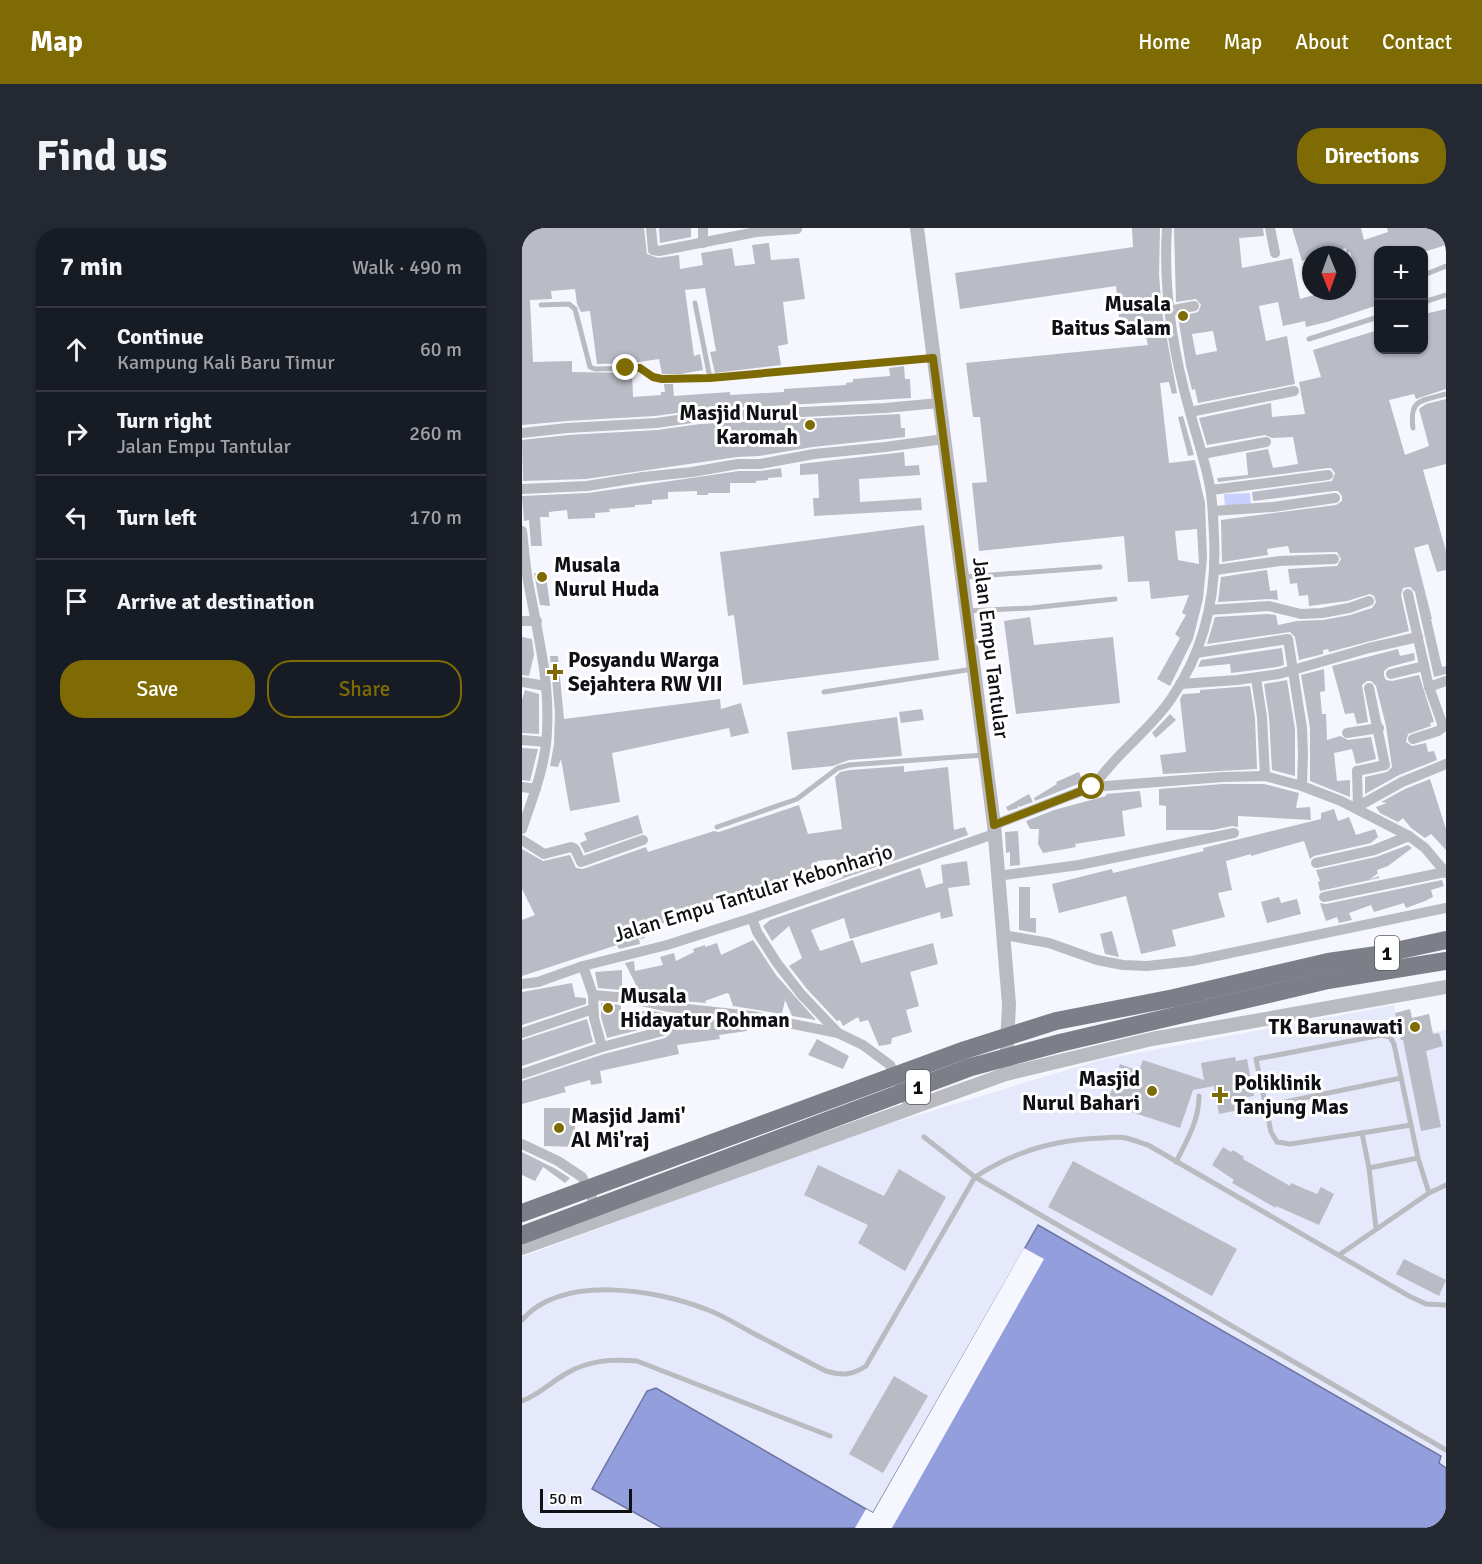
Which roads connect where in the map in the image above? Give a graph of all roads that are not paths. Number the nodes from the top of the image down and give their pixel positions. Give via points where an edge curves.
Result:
1 (651, 228) edge
2 (703, 228) edge
3 (917, 228) edge
4 (1167, 228) edge
5 (1270, 228) edge
6 (796, 229) edge
7 (703, 243) junction
8 (1275, 253) dead end
9 (1446, 266) edge
10 (1428, 273) edge
11 (1446, 295) edge
12 (1428, 301) edge
13 (695, 303) dead end
14 (541, 305) dead end
15 (1194, 306) dead end
16 (1169, 311) junction
17 (1374, 318) edge
18 (1309, 339) dead end
19 (933, 358) junction
20 (710, 378) junction
21 (1294, 391) dead end
22 (1446, 394) edge
23 (939, 403) junction
24 (1190, 412) junction
25 (1413, 428) dead end
26 (522, 433) edge
27 (944, 439) junction
28 (1266, 442) dead end
29 (1202, 454) junction
30 (1328, 475) dead end
31 (522, 489) edge
32 (1211, 490) junction
33 (1335, 498) dead end
34 (1213, 511) junction
35 (522, 531) edge
36 (1334, 559) dead end
37 (524, 563) edge
38 (1100, 567) dead end
39 (1215, 570) junction
40 (961, 578) junction
41 (1408, 594) dead end
42 (1115, 599) dead end
43 (1369, 601) dead end
44 (1209, 610) junction
45 (965, 611) junction
46 (522, 621) edge
47 (537, 621) junction
48 (1418, 637) junction
49 (1196, 653) junction
50 (1424, 666) junction
51 (973, 669) junction
52 (1292, 671) junction
53 (1391, 674) dead end
54 (1256, 678) junction
55 (1446, 681) edge
56 (522, 682) edge
57 (1180, 684) junction
58 (546, 686) junction
59 (1428, 687) junction
60 (1369, 688) dead end
61 (824, 692) dead end
62 (1445, 726) edge
63 (1379, 728) junction
64 (1347, 733) dead end
65 (1413, 739) dead end
66 (522, 740) edge
67 (546, 741) junction
68 (984, 754) junction
69 (1446, 764) edge
70 (1264, 776) junction
71 (1302, 786) junction
72 (522, 787) edge
73 (1092, 787) junction
74 (536, 789) junction
75 (1356, 807) junction
76 (717, 827) dead end
77 (522, 829) edge
78 (994, 830) junction
79 (1234, 833) dead end
80 (1409, 836) junction
81 (522, 840) edge
82 (643, 840) dead end
83 (1316, 863) dead end
84 (1446, 873) edge
85 (997, 876) junction
86 (1324, 897) dead end
87 (1446, 908) edge
88 (752, 918) junction
89 (1004, 935) junction
90 (1446, 940) edge
91 (1446, 961) edge
92 (583, 966) junction
93 (1328, 971) junction
94 (538, 982) junction
95 (522, 984) edge
96 (1445, 990) edge
97 (522, 992) edge
98 (593, 995) junction
99 (593, 1009) junction
100 (663, 1031) dead end
101 (522, 1033) edge
102 (838, 1033) junction
103 (602, 1047) junction
104 (522, 1074) edge
105 (1006, 1074) junction
106 (1401, 1078) junction
107 (1199, 1096) dead end
108 (1265, 1106) junction
109 (911, 1109) junction
110 (1411, 1125) junction
111 (1362, 1133) junction
112 (924, 1137) dead end
113 (522, 1144) edge
114 (1418, 1158) junction
115 (1176, 1161) junction
116 (1369, 1168) junction
117 (975, 1177) junction
118 (1446, 1185) edge
119 (1429, 1193) junction
120 (522, 1213) edge
121 (602, 1219) junction
122 (1376, 1228) junction
123 (522, 1235) edge
124 (522, 1248) edge
125 (1339, 1255) junction
126 (1446, 1305) edge
127 (522, 1320) edge
128 (522, 1401) edge
129 (830, 1436) dead end
130 (1446, 1450) edge

1 - 7 street via 655,251
2 - 7 street
3 - 19 street, Jalan Empu Tantular
4 - 16 street
5 - 8 street
6 - 7 street
9 - 10 lane
11 - 12 lane
13 - 20 lane
14 - 20 lane via 568,304 575,309 590,367 640,368 662,379
15 - 16 street
16 - 24 street
17 - 18 lane
19 - 20 lane
19 - 23 street, Jalan Empu Tantular
21 - 24 street
22 - 25 lane via 1413,407
23 - 26 street via 709,416
23 - 27 street, Jalan Empu Tantular
24 - 29 street
27 - 31 street via 587,486
27 - 40 street, Jalan Empu Tantular
28 - 29 street
29 - 32 street
30 - 32 street
32 - 34 street
33 - 34 street
34 - 39 street
35 - 37 street
36 - 39 street
37 - 47 street
38 - 40 lane
39 - 44 street
40 - 45 street, Jalan Empu Tantular
41 - 48 street
42 - 45 lane
43 - 44 street via 1322,613 1301,614 1269,606
44 - 49 street
45 - 51 street, Jalan Empu Tantular
46 - 47 street
47 - 58 street
48 - 50 street
48 - 52 street
49 - 52 street via 1286,639
49 - 57 street
50 - 53 street
50 - 59 street
51 - 61 lane
51 - 68 street, Jalan Empu Tantular
52 - 54 street
52 - 71 street via 1302,728
54 - 57 street
54 - 70 street
55 - 59 street
56 - 58 street
57 - 73 street via 1149,725
58 - 67 street
59 - 62 street
60 - 63 street
62 - 65 street
63 - 64 street
63 - 75 street via 1384,765 1357,771
66 - 67 street
67 - 74 street
68 - 76 lane via 838,768 797,799
68 - 78 street, Jalan Empu Tantular
69 - 75 street
70 - 71 street
70 - 73 street
71 - 75 street
72 - 74 street
73 - 78 street, Jalan Empu Tantular Kebonharjo
74 - 77 street
75 - 80 street
78 - 85 street, Jalan Empu Tantular
78 - 88 street, Jalan Empu Tantular Kebonharjo
79 - 85 street via 1079,865
80 - 83 street via 1381,848
80 - 84 street
81 - 82 street via 544,854 571,847 581,862
84 - 86 street
85 - 89 street, Jalan Empu Tantular
87 - 89 street via 1215,956 1147,966 1097,960 1049,943
88 - 92 street, Jalan Empu Tantular Kebonharjo
88 - 102 street via 777,963
89 - 105 street, Jalan Empu Tantular via 1009,1004
90 - 93 highway, 1 via 1377,955
91 - 93 highway, 1
92 - 94 street, Jalan Empu Tantular Kebonharjo
92 - 98 street
93 - 120 highway, 1 via 1056,1021 965,1050
93 - 123 highway, 1 via 971,1067
94 - 95 street, Jalan Empu Tantular Kebonharjo
94 - 97 street
96 - 105 street via 1152,1040
98 - 99 street
98 - 102 street via 752,1016
99 - 101 street
99 - 103 street
100 - 103 street
102 - 109 street via 890,1065
103 - 104 street
105 - 109 street
106 - 108 lane
106 - 108 lane via 1394,1044 1390,1037 1382,1035 1256,1059
106 - 110 lane
107 - 115 lane via 1194,1126
108 - 111 lane via 1270,1132 1277,1142 1290,1144
109 - 121 street
110 - 111 lane
110 - 114 lane
111 - 116 lane
112 - 117 lane
113 - 121 street via 582,1177
114 - 116 lane
114 - 119 lane
115 - 117 lane via 1124,1137 1085,1138 1047,1145 1010,1158
115 - 125 lane
116 - 122 lane
117 - 127 lane via 866,1366 854,1374 840,1376 826,1371 709,1310 658,1294 598,1290 570,1293 549,1301
117 - 130 lane
118 - 119 lane
119 - 122 lane
121 - 124 street
122 - 125 lane
125 - 126 lane via 1426,1304
128 - 129 lane via 589,1363 610,1359 637,1361

